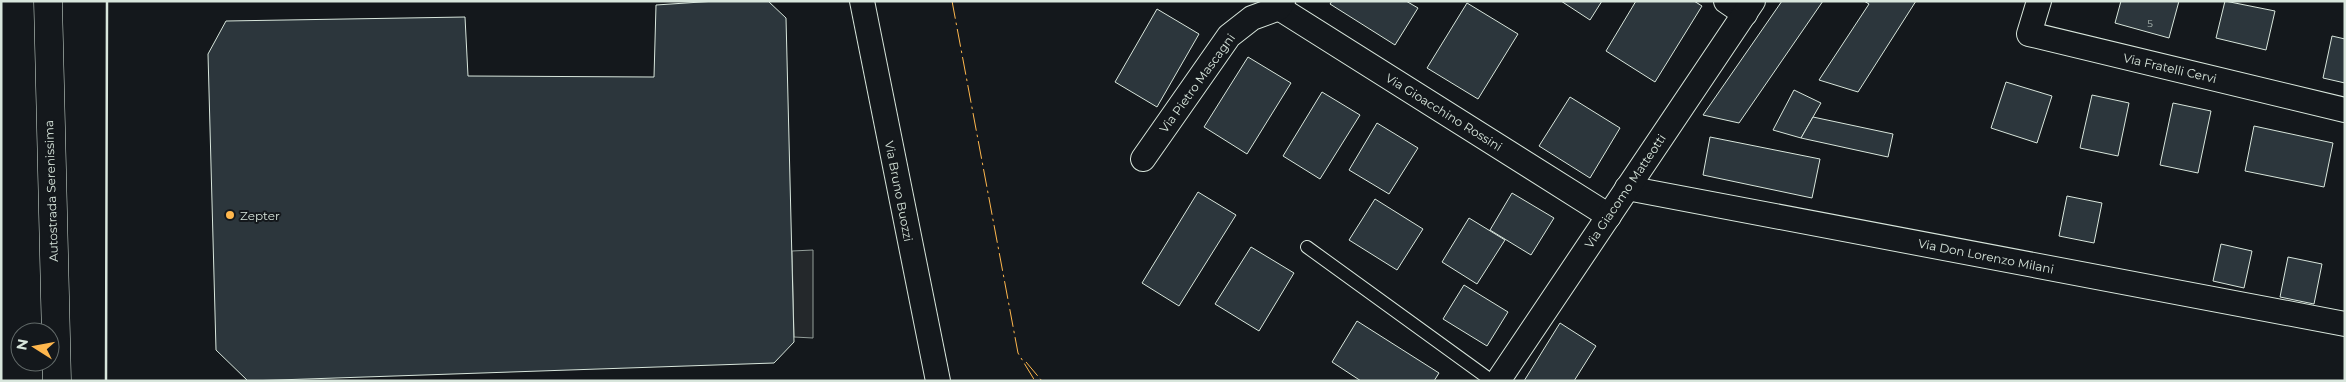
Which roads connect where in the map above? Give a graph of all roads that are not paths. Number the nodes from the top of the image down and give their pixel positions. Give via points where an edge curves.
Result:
1 (48, 1) edge
2 (862, 1) edge
3 (2039, 1) edge
4 (1281, 4) edge
5 (1741, 5) edge
6 (2345, 110) edge
7 (1143, 159) dead end
8 (1627, 188) junction
9 (1609, 216) junction
10 (1307, 247) dead end
11 (2345, 324) edge
12 (57, 381) edge
13 (938, 381) edge
14 (1492, 381) edge
15 (1498, 381) edge

1 - 12 highway, Autostrada Serenissima
2 - 13 street, Via Bruno Buozzi
3 - 6 street, Via Fratelli Cervi via 2029,34
4 - 7 street, Via Pietro Mascagni via 1252,18 1228,36
4 - 9 street, Via Gioacchino Rossini
5 - 8 street, Via Giacomo Matteotti
8 - 9 street, Via Giacomo Matteotti
8 - 11 street, Via Don Lorenzo Milani
9 - 15 street, Via Giacomo Matteotti
10 - 14 lane

